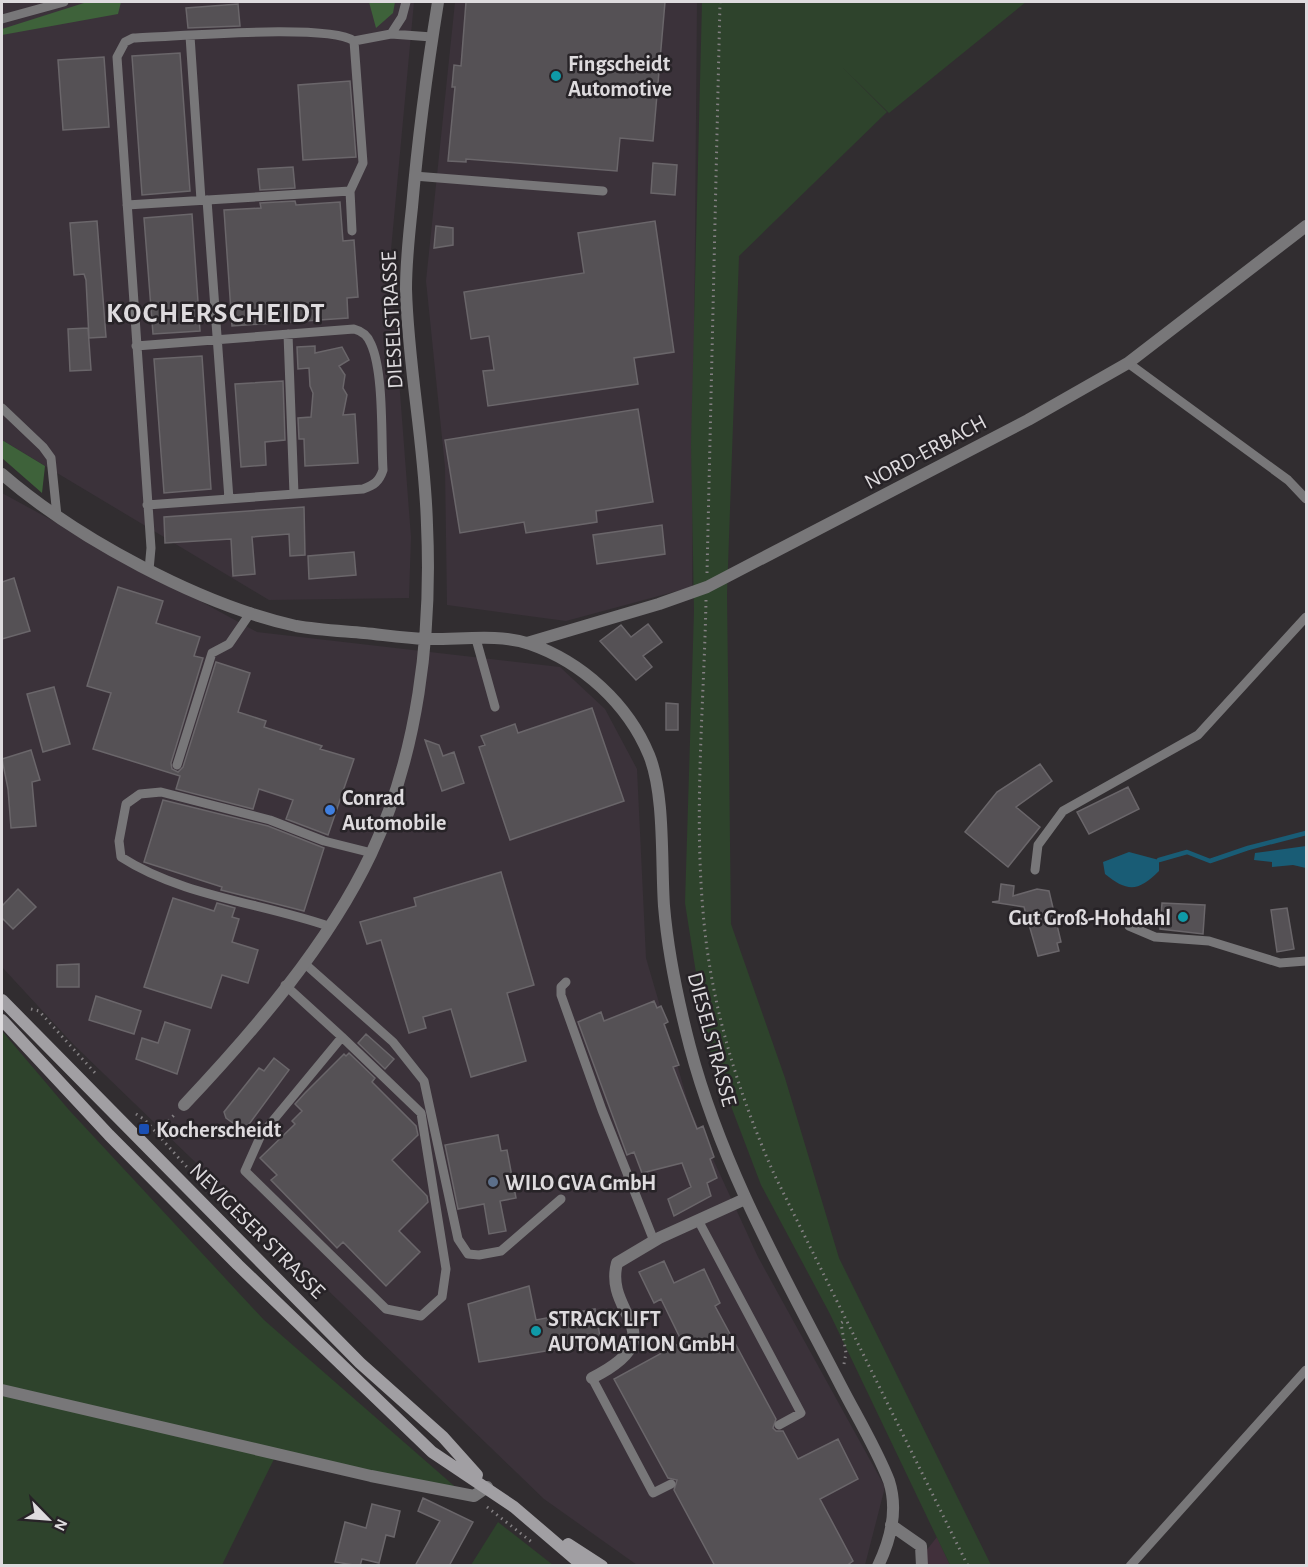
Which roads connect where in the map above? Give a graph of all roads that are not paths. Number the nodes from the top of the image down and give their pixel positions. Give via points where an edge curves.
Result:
1 (64, 2) edge
2 (406, 2) edge
3 (438, 2) edge
4 (2, 19) edge
5 (391, 34) junction
6 (190, 36) junction
7 (432, 37) junction
8 (354, 41) junction
9 (414, 176) junction
10 (350, 191) junction
11 (603, 191) dead end
12 (204, 200) junction
13 (128, 204) junction
14 (1306, 226) edge
15 (352, 231) dead end
16 (288, 334) junction
17 (217, 340) junction
18 (136, 346) junction
19 (1128, 363) junction
20 (2, 408) edge
21 (2, 474) edge
22 (294, 494) junction
23 (229, 499) junction
24 (1306, 499) edge
25 (147, 505) junction
26 (57, 516) junction
27 (149, 570) junction
28 (251, 612) junction
29 (1306, 617) edge
30 (425, 639) junction
31 (476, 639) junction
32 (527, 643) junction
33 (495, 707) dead end
34 (177, 765) dead end
35 (372, 853) junction
36 (1035, 870) dead end
37 (328, 926) junction
38 (1129, 926) dead end
39 (1306, 961) edge
40 (304, 963) junction
41 (566, 982) dead end
42 (285, 985) junction
43 (2, 1000) edge
44 (2, 1020) edge
45 (342, 1037) junction
46 (184, 1105) road end
47 (561, 1198) dead end
48 (745, 1199) junction
49 (698, 1220) junction
50 (654, 1240) junction
51 (1306, 1370) edge
52 (592, 1378) joint
53 (2, 1390) edge
54 (779, 1425) dead end
55 (670, 1484) dead end
56 (488, 1487) junction
57 (538, 1525) junction
58 (891, 1525) junction
59 (583, 1566) edge
60 (602, 1566) edge
61 (878, 1566) edge
62 (922, 1566) edge
63 (1130, 1566) edge

1 - 4 lane
2 - 5 lane
3 - 7 street, DIESELSTRASSE
5 - 7 lane
5 - 8 lane
6 - 8 lane via 335,33
6 - 12 lane
6 - 13 lane via 133,38 117,57
7 - 9 street, DIESELSTRASSE
8 - 10 lane via 363,163
9 - 11 lane
9 - 30 street, DIESELSTRASSE via 406,287 428,524
10 - 12 lane
10 - 15 lane
12 - 13 lane
12 - 17 lane
13 - 18 lane
14 - 19 street, NORD-ERBACH
16 - 17 lane
16 - 22 lane
16 - 22 lane via 354,329 370,342 376,362 383,470 380,480 363,489
17 - 18 lane
17 - 23 lane
18 - 25 lane
19 - 24 lane via 1288,480
19 - 32 street, NORD-ERBACH via 1008,431 707,587
20 - 26 lane via 51,458
21 - 26 street, DIESELSTRASSE
22 - 23 lane
23 - 25 lane
25 - 27 lane
26 - 27 street, DIESELSTRASSE
27 - 28 street, DIESELSTRASSE
28 - 30 street, DIESELSTRASSE via 299,626
28 - 34 lane via 229,644 212,653
29 - 36 lane via 1198,735 1063,811 1038,845
30 - 31 street, DIESELSTRASSE
30 - 35 street, DIESELSTRASSE via 407,751
31 - 32 street, DIESELSTRASSE
31 - 33 lane
32 - 48 street, DIESELSTRASSE via 556,655 604,690 626,713 650,758 674,976 710,1114
35 - 37 street, DIESELSTRASSE
35 - 37 lane via 324,841 270,820 161,792 140,794 126,804 119,841 121,857 140,870 224,899
37 - 40 street, DIESELSTRASSE
38 - 39 lane via 1155,937 1209,941 1280,963
40 - 42 street, DIESELSTRASSE
40 - 47 lane via 393,1042 424,1081 458,1239 468,1254 501,1251
41 - 50 lane via 561,995
42 - 45 lane
42 - 46 street, DIESELSTRASSE via 222,1065
43 - 56 main road, NEVIGESER STRASSE via 360,1363 443,1437
44 - 56 main road, NEVIGESER STRASSE via 117,1143 350,1375 432,1452
45 - 45 lane via 261,1135 244,1171 386,1309 421,1316 442,1298 446,1269 421,1113
48 - 49 street
48 - 58 street, DIESELSTRASSE via 886,1474 893,1499
49 - 50 street
49 - 54 lane via 801,1413
50 - 52 street via 617,1263 616,1284 632,1321 633,1340 628,1354
51 - 63 lane
52 - 55 lane via 653,1492
53 - 56 street via 371,1476 474,1496
56 - 57 main road, NEVIGESER STRASSE
57 - 59 main road, NEVIGESER STRASSE
57 - 60 main road, NEVIGESER STRASSE
58 - 61 street, DIESELSTRASSE
58 - 62 street via 921,1546

